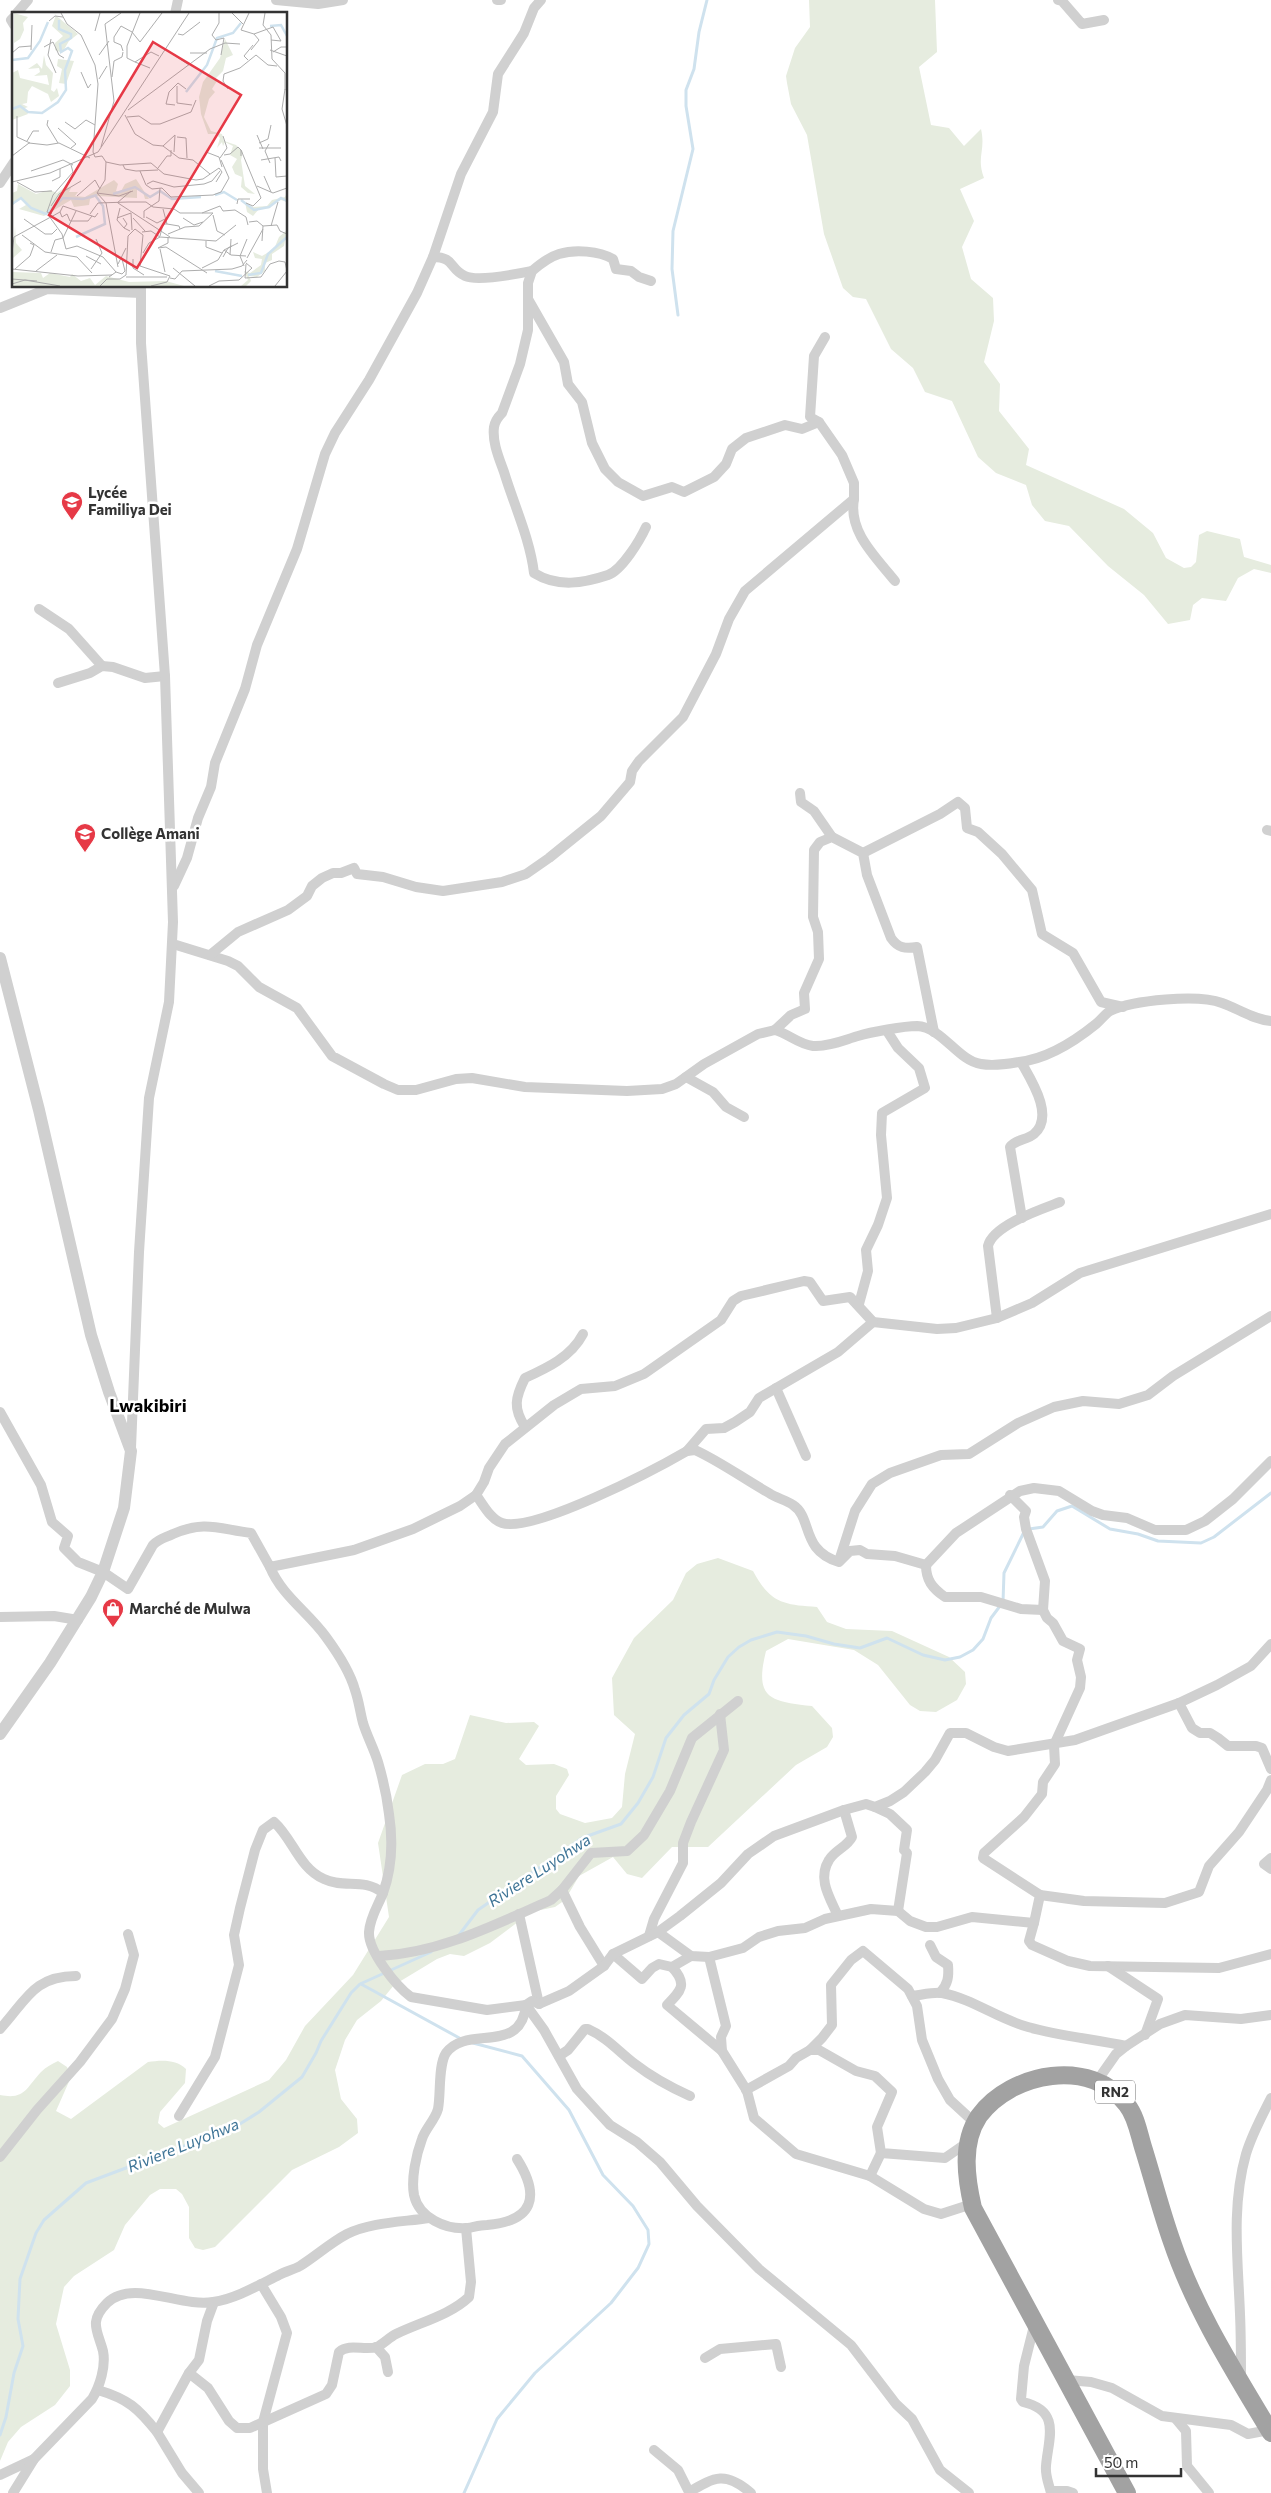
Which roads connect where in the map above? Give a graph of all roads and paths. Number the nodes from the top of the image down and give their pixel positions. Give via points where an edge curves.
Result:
1 (28, 0) edge
2 (276, 0) edge
3 (343, 0) edge
4 (497, 0) edge
5 (502, 0) edge
6 (1058, 0) edge
7 (535, 3) edge
8 (18, 12) edge
9 (1104, 20) dead end
10 (12, 165) edge
11 (0, 183) edge
12 (433, 257) junction
13 (532, 271) junction
14 (651, 281) dead end
15 (141, 290) edge
16 (528, 298) junction
17 (0, 308) edge
18 (825, 337) dead end
19 (819, 422) junction
20 (854, 499) junction
21 (646, 527) dead end
22 (895, 581) dead end
23 (39, 609) dead end
24 (102, 666) junction
25 (165, 676) junction
26 (58, 683) dead end
27 (800, 793) dead end
28 (832, 837) junction
29 (863, 853) junction
30 (172, 891) junction
31 (172, 944) junction
32 (210, 955) junction
33 (0, 958) edge
34 (1124, 1007) junction
35 (1271, 1021) edge
36 (775, 1030) junction
37 (887, 1031) junction
38 (934, 1032) junction
39 (1021, 1062) junction
40 (686, 1077) junction
41 (744, 1117) dead end
42 (1060, 1202) dead end
43 (1271, 1214) edge
44 (1022, 1218) junction
45 (859, 1304) junction
46 (1271, 1316) edge
47 (997, 1318) junction
48 (873, 1322) junction
49 (582, 1334) dead end
50 (776, 1388) junction
51 (0, 1412) edge
52 (525, 1427) junction
53 (131, 1451) junction
54 (687, 1452) junction
55 (806, 1456) dead end
56 (1271, 1461) edge
57 (476, 1495) junction
58 (1010, 1495) junction
59 (839, 1562) junction
60 (926, 1565) junction
61 (270, 1567) junction
62 (103, 1572) junction
63 (1043, 1610) junction
64 (0, 1617) edge
65 (78, 1620) junction
66 (1271, 1644) edge
67 (738, 1701) dead end
68 (1179, 1703) junction
69 (720, 1714) junction
70 (13, 1716) junction
71 (0, 1722) edge
72 (0, 1734) edge
73 (1054, 1745) junction
74 (1271, 1769) edge
75 (1271, 1780) edge
76 (875, 1807) junction
77 (844, 1810) junction
78 (1271, 1858) edge
79 (1271, 1869) edge
80 (562, 1890) junction
81 (383, 1892) junction
82 (1040, 1896) junction
83 (898, 1911) junction
84 (519, 1914) junction
85 (838, 1916) junction
86 (1034, 1923) junction
87 (128, 1934) dead end
88 (653, 1934) junction
89 (930, 1945) dead end
90 (613, 1954) junction
91 (1271, 1954) edge
92 (379, 1956) junction
93 (691, 1956) junction
94 (709, 1957) junction
95 (1107, 1965) junction
96 (604, 1966) junction
97 (672, 1967) junction
98 (76, 1976) dead end
99 (940, 1993) junction
100 (912, 1996) junction
101 (539, 2004) junction
102 (526, 2005) junction
103 (1271, 2015) edge
104 (0, 2029) edge
105 (1145, 2034) junction
106 (1126, 2046) junction
107 (810, 2050) junction
108 (722, 2051) junction
109 (559, 2056) junction
110 (1097, 2081) junction
111 (746, 2090) junction
112 (690, 2096) dead end
113 (1271, 2098) edge
114 (179, 2116) dead end
115 (975, 2123) junction
116 (968, 2142) junction
117 (882, 2153) junction
118 (0, 2157) edge
119 (517, 2159) dead end
120 (870, 2176) junction
121 (972, 2204) junction
122 (429, 2218) junction
123 (466, 2228) junction
124 (261, 2284) junction
125 (214, 2302) junction
126 (1035, 2322) junction
127 (376, 2347) junction
128 (705, 2358) dead end
129 (781, 2367) dead end
130 (388, 2372) dead end
131 (189, 2373) junction
132 (1066, 2380) junction
133 (1241, 2383) junction
134 (98, 2390) junction
135 (1176, 2419) junction
136 (264, 2422) junction
137 (157, 2432) junction
138 (1270, 2432) edge
139 (654, 2450) dead end
140 (34, 2459) junction
141 (0, 2475) edge
142 (1051, 2492) edge
143 (12, 2493) edge
144 (199, 2493) edge
145 (267, 2493) edge
146 (751, 2493) edge
147 (969, 2493) edge
148 (1073, 2493) edge
149 (1127, 2493) edge
150 (1209, 2493) edge

1 - 8 street
2 - 3 street via 318,4
4 - 5 street
6 - 9 street via 1082,24
7 - 12 street via 524,33 498,74 493,112 461,174
10 - 11 street
12 - 13 street via 450,260 459,273 471,278 502,277
12 - 30 street via 393,338 334,433 325,454 297,548 257,645 245,689 215,763 211,787 187,858
13 - 14 street via 558,254 592,252 613,259 616,269 631,271
13 - 16 street
15 - 17 street via 47,289
15 - 25 street via 141,343
16 - 19 street via 564,362 568,384 582,402 598,457 612,476 644,496 672,487 684,492 714,476 726,464 732,449 746,438 784,424 802,429
16 - 21 street via 528,330 520,364 502,413 497,418 494,437 534,573 560,583 586,582 608,575 630,554
18 - 19 street via 814,356 811,383 810,417
19 - 20 street via 848,468 854,483
20 - 22 street via 852,511 860,536
20 - 32 street via 745,591 683,717 640,761 632,771 630,782 601,816 549,858 526,874 502,882 443,891 357,874 354,868 350,868 322,878 312,886 307,896 288,910 238,932
23 - 24 street via 69,629
24 - 25 street via 145,678
24 - 26 street
25 - 30 street
27 - 28 street via 801,802 814,812
28 - 29 street
28 - 36 street via 820,842 814,850 813,917 818,932 819,959 804,993 805,1010 791,1015
29 - 34 street via 958,802 965,808 967,828 978,832 1002,854 1032,890 1042,934 1073,953 1101,1002
29 - 38 street via 867,875 891,938 896,945 916,947
30 - 31 street
31 - 32 street
31 - 53 street via 169,1002 150,1098 139,1252
32 - 40 street via 238,966 259,986 297,1008 332,1056 398,1090 416,1090 472,1078 525,1087 648,1090 662,1089
33 - 53 street via 91,1335 108,1392
34 - 35 street via 1182,998 1205,998 1243,1014
34 - 39 street via 1109,1012 1052,1052
36 - 37 street via 796,1042 814,1046
36 - 40 street via 758,1034
37 - 38 street via 918,1026
37 - 45 street via 898,1048 919,1068 924,1088 882,1114 887,1198 866,1250 868,1271
38 - 39 street via 980,1064
39 - 44 street via 1032,1081 1042,1111 1039,1129 1010,1147
40 - 41 street
42 - 44 street
43 - 47 street via 1080,1273 1032,1303
44 - 47 street via 995,1234 988,1246
45 - 48 street via 865,1316
45 - 52 street via 850,1297 823,1301 810,1282 804,1280 741,1296 733,1301 721,1320 644,1374 615,1386 581,1389
46 - 59 street via 1148,1395 1119,1404 1083,1402 1054,1407 1018,1423 969,1454 941,1454 890,1473 872,1484 855,1511
47 - 48 street via 937,1329
48 - 50 street via 838,1352
49 - 52 street via 576,1348 525,1378 517,1394 517,1414
50 - 54 street via 759,1398 750,1412 724,1428 706,1429
50 - 55 street
51 - 62 street via 41,1485 52,1522 68,1536 64,1548 78,1562
52 - 57 street via 496,1456
53 - 62 street via 124,1508
54 - 57 street via 643,1476 554,1514 526,1522 502,1523 492,1516
54 - 59 street via 695,1450 792,1504 819,1551
56 - 58 street via 1233,1499 1205,1521 1186,1530 1155,1530 1127,1518 1098,1513 1059,1490 1034,1488
57 - 61 street via 440,1517 400,1535 354,1550
58 - 60 street via 956,1533
58 - 63 street via 1026,1511 1026,1529 1044,1581
59 - 60 street via 850,1551 860,1550
60 - 63 street via 930,1584 945,1597 981,1597 1021,1609
61 - 62 street via 251,1533 204,1525 182,1529 158,1539 128,1589
61 - 81 street via 283,1591 328,1639 355,1689 378,1762 389,1814 392,1844
62 - 65 street
63 - 73 street via 1063,1641 1080,1650 1077,1660 1080,1688
64 - 65 street via 54,1616
65 - 70 street
66 - 68 street via 1251,1666
67 - 69 street
68 - 73 street
68 - 74 street via 1192,1728 1210,1734 1228,1746 1262,1748
69 - 80 street via 692,1738 670,1791 644,1835 627,1851 591,1853
69 - 88 street via 724,1750 691,1822 683,1843 682,1863 654,1918
70 - 71 street
70 - 72 street
73 - 76 street via 1008,1751 966,1733 950,1733 935,1760 914,1783 890,1801
73 - 82 street via 1055,1764 1043,1782 1042,1794 1024,1817 984,1853 983,1858
75 - 82 street via 1239,1832 1209,1866 1199,1892 1165,1904
76 - 77 street via 866,1804
76 - 83 street via 890,1814 907,1830 904,1850 907,1853
77 - 85 street via 852,1837 829,1860 824,1882
77 - 88 street via 760,1844 694,1906
78 - 79 street via 1264,1864
80 - 84 street via 551,1900
80 - 96 street
81 - 92 street via 374,1911 369,1934
81 - 114 street via 372,1884 325,1880 308,1869 274,1822 263,1830 234,1935 239,1965 215,2057
82 - 86 street
83 - 85 street via 871,1909
83 - 86 street via 910,1921 926,1927 972,1917
84 - 92 street via 455,1942 401,1955
84 - 101 street
85 - 94 street via 805,1928 778,1930 743,1948
86 - 95 street via 1029,1941 1032,1945 1068,1961 1090,1966
87 - 118 street via 134,1955 112,2019
88 - 90 street
88 - 93 street
89 - 99 street via 936,1957 948,1965 949,1977
90 - 96 street
90 - 97 street via 642,1979 660,1964
91 - 95 street via 1219,1968
92 - 102 street via 391,1978 411,1997 487,2010
93 - 94 street
93 - 97 street
94 - 108 street via 726,2026 721,2037
95 - 105 street via 1158,1999
96 - 101 street via 570,1991
97 - 108 street via 680,1975 682,1984 679,1993 667,2006
98 - 104 street via 47,1980 27,1997
99 - 100 street
99 - 106 street via 966,2001 1006,2021
100 - 107 street via 864,1951 851,1960 831,1985 832,2025
100 - 115 street via 919,2011 922,2040 938,2079 950,2100
101 - 102 street via 532,2001
102 - 109 street
102 - 122 street via 525,2018 516,2029 503,2036 466,2041 446,2054 437,2111 422,2139 413,2179 418,2207
103 - 105 street via 1241,2019 1185,2015 1160,2024
105 - 106 street
106 - 110 street via 1116,2054
107 - 111 street
107 - 117 street via 819,2050 856,2071 875,2076 892,2092 877,2127
108 - 111 street
109 - 112 street via 588,2029 604,2036 661,2083
109 - 147 street via 577,2089 610,2125 660,2162 697,2206 759,2269 851,2345 896,2404 912,2419 940,2470
110 - 115 highway, RN2 via 1078,2076 1052,2076 1028,2081 1002,2094
110 - 133 highway, RN2 via 1113,2090 1128,2106 1183,2272
111 - 120 street via 754,2118 796,2154
113 - 133 street via 1246,2154 1238,2193
115 - 116 highway, RN2
116 - 117 street via 945,2158
116 - 121 highway, RN2 via 966,2178
117 - 120 street
119 - 123 street via 531,2187 527,2210 502,2223
120 - 121 street via 924,2209 941,2214
121 - 126 highway, RN2
122 - 123 street
122 - 124 street via 372,2226 348,2234 298,2267
123 - 127 street via 469,2297 457,2308 421,2321
124 - 125 street
124 - 136 street via 287,2333
125 - 131 street via 199,2360
125 - 134 street via 169,2299 133,2292 120,2294 108,2302 94,2325 103,2352
126 - 132 highway, RN2
126 - 142 street via 1024,2366 1021,2399 1038,2408 1052,2429 1046,2465
127 - 130 street via 385,2357
127 - 136 street via 343,2348 339,2352 332,2385 326,2394
128 - 129 street via 720,2349 776,2344
131 - 136 street via 208,2388 228,2421 237,2428 250,2428
131 - 137 street
132 - 135 street via 1112,2388 1153,2412
132 - 149 highway, RN2
133 - 138 highway, RN2
134 - 137 street via 138,2408
134 - 140 street
135 - 138 street via 1231,2425 1248,2434
135 - 150 street via 1186,2431 1187,2466
136 - 145 street via 263,2469
137 - 144 street via 182,2473
139 - 146 street via 678,2470 689,2492 708,2479 726,2479
140 - 141 street
140 - 143 street
142 - 148 street

